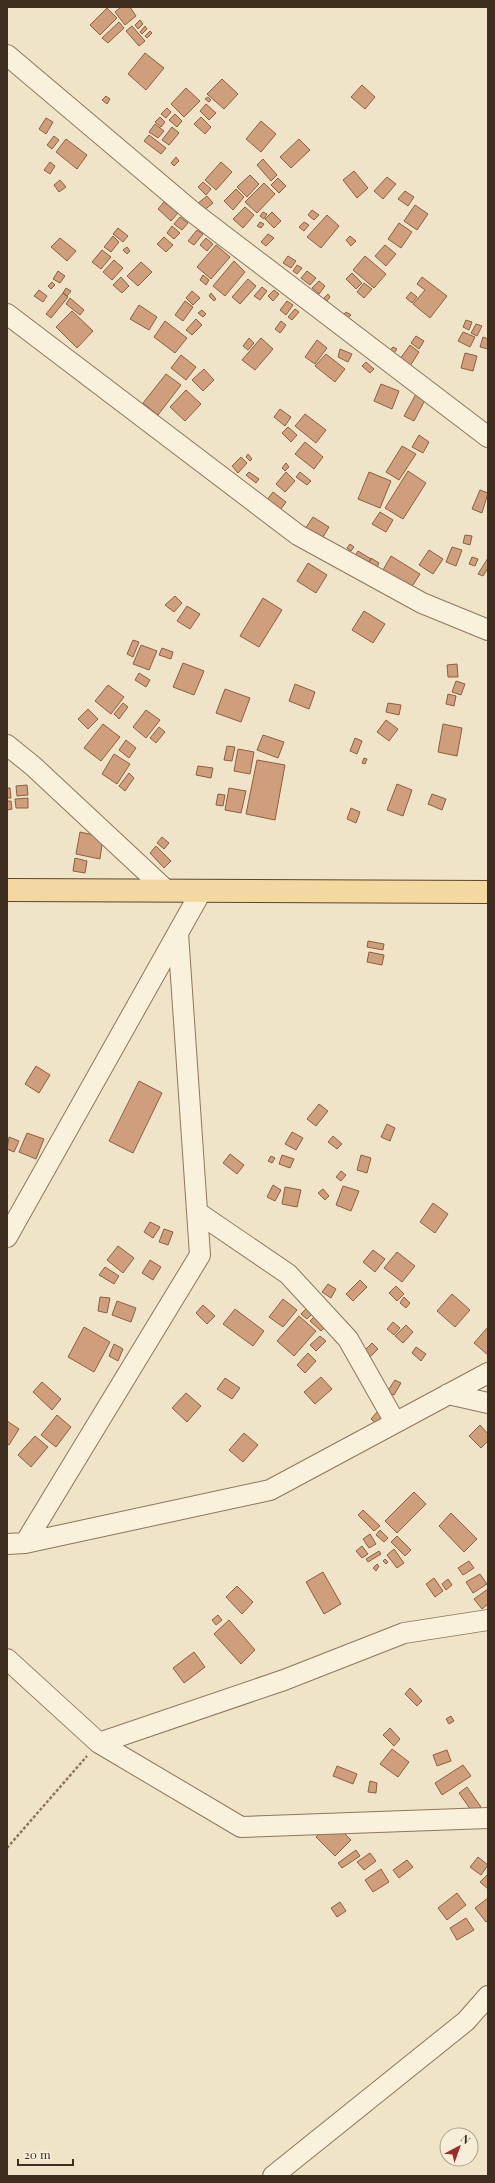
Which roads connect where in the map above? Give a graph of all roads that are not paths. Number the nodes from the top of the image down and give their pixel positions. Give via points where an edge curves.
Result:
1 (7, 55) edge
2 (7, 314) edge
3 (488, 437) edge
4 (488, 630) edge
5 (7, 745) edge
6 (7, 890) edge
7 (166, 890) junction
8 (202, 890) junction
9 (488, 892) edge
10 (178, 933) junction
11 (197, 1212) junction
12 (7, 1237) edge
13 (488, 1373) edge
14 (448, 1394) junction
15 (488, 1403) edge
16 (395, 1422) junction
17 (16, 1544) edge
18 (488, 1620) edge
19 (7, 1659) edge
20 (99, 1742) junction
21 (488, 1818) edge
22 (486, 2001) edge
23 (273, 2176) edge

1 - 3 street via 194,213
2 - 4 street via 298,535 422,603
5 - 7 street via 33,766
6 - 7 main road
7 - 8 main road
8 - 9 main road
8 - 10 street
10 - 11 street
10 - 12 street
11 - 16 street via 288,1274 348,1339
11 - 17 street via 200,1255
13 - 14 street
14 - 15 street
14 - 16 street
16 - 17 street via 270,1490
18 - 20 street via 404,1632 284,1680
19 - 20 street
20 - 21 street via 241,1827
22 - 23 street via 466,2021

